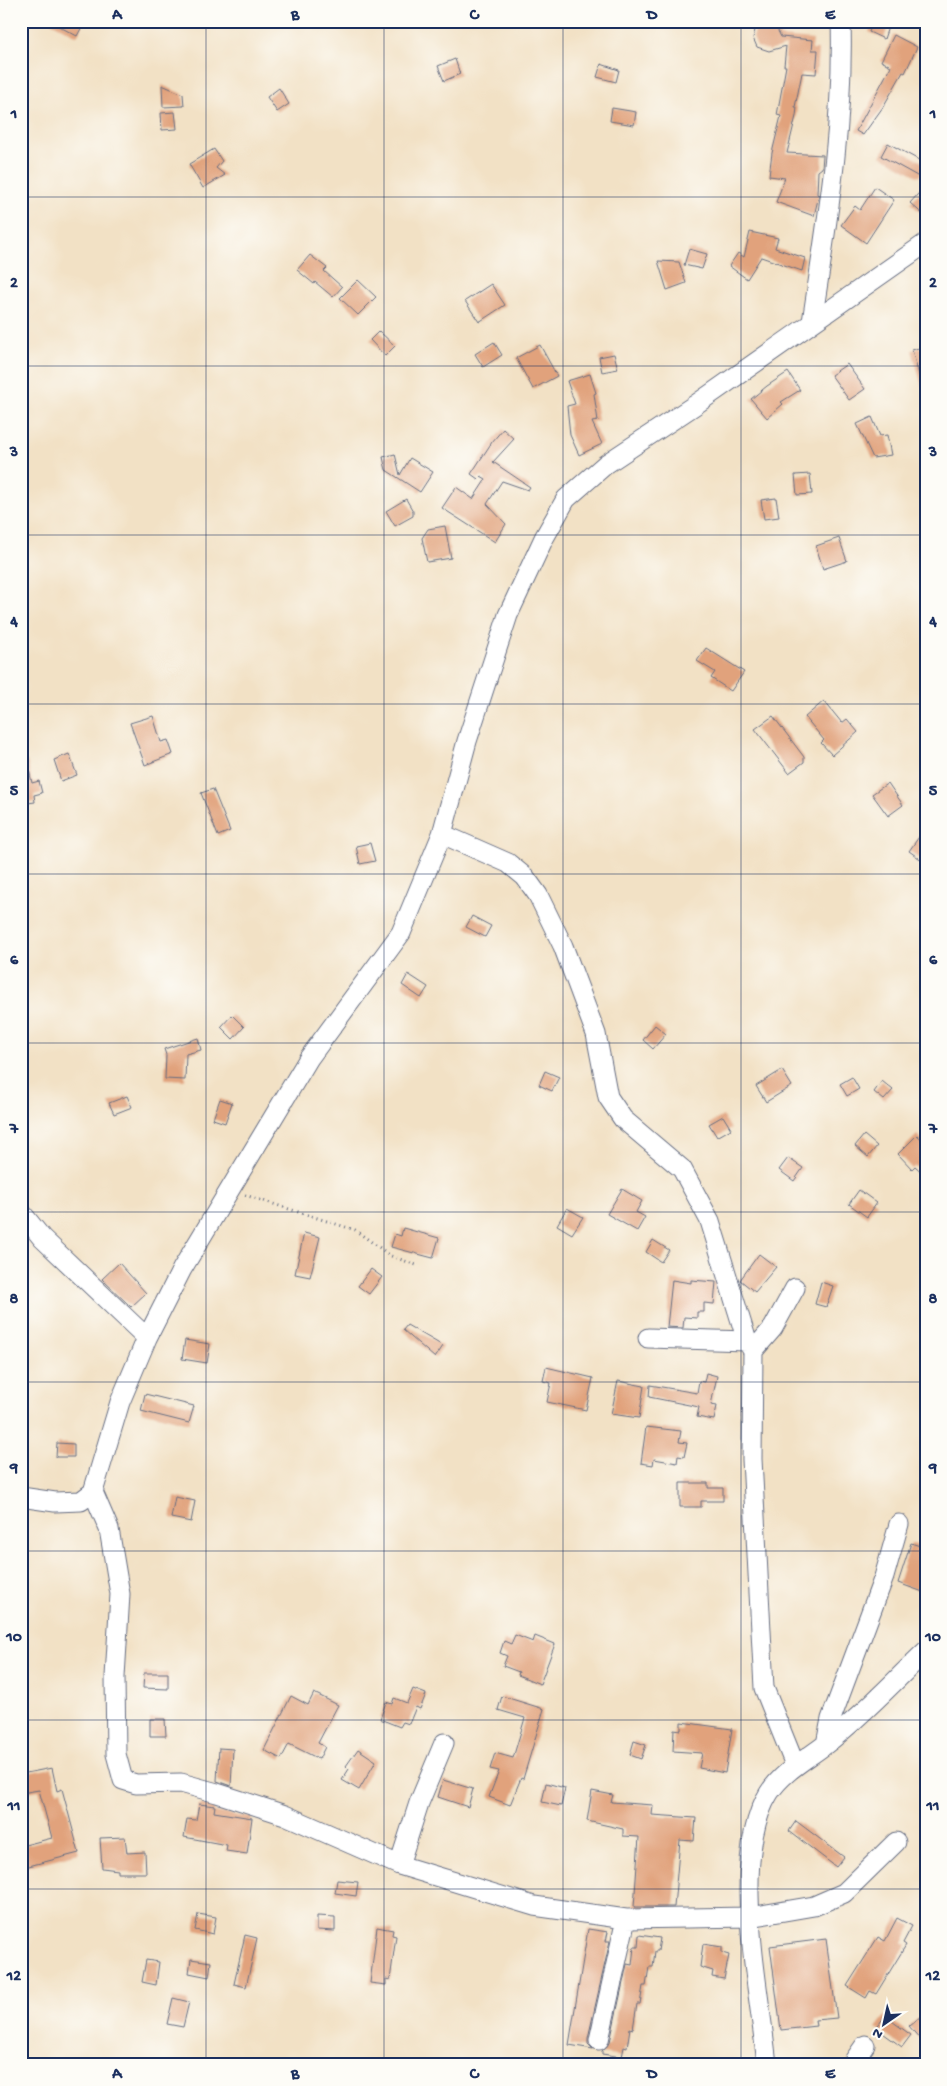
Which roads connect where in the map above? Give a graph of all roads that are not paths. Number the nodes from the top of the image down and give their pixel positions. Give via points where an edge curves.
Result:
1 (841, 21) edge
2 (926, 243) edge
3 (812, 322) junction
4 (442, 834) junction
5 (21, 1212) edge
6 (795, 1288) dead end
7 (148, 1338) junction
8 (648, 1338) dead end
9 (750, 1346) junction
10 (93, 1492) junction
11 (21, 1497) edge
12 (900, 1524) dead end
13 (926, 1651) edge
14 (444, 1743) dead end
15 (826, 1744) junction
16 (795, 1765) junction
17 (896, 1842) dead end
18 (399, 1865) junction
19 (750, 1917) junction
20 (626, 1918) junction
21 (599, 2040) dead end
22 (865, 2045) dead end
23 (767, 2065) edge
24 (851, 2065) edge

1 - 3 street via 839,122
2 - 3 street
3 - 4 street via 606,464 566,499 508,615 467,741
4 - 7 street via 401,933 309,1058 182,1269
4 - 9 street via 508,863 525,877 538,895 564,946 596,1034 608,1097 623,1118 682,1169 710,1221
5 - 7 street via 42,1238
6 - 9 street via 774,1328
7 - 10 street via 120,1402
8 - 9 street
9 - 16 street via 764,1688
10 - 11 street via 81,1501 55,1502
10 - 18 street via 109,1529 120,1594 115,1677 116,1754 123,1780 136,1784 181,1783 217,1793 285,1815
12 - 15 street via 884,1577 831,1719
13 - 15 street
14 - 18 street via 419,1803
15 - 16 street
16 - 19 street via 769,1792 758,1819 750,1865
17 - 19 street via 844,1893 814,1906
18 - 20 street via 534,1906
19 - 20 street
19 - 23 street
20 - 21 street
22 - 24 street

